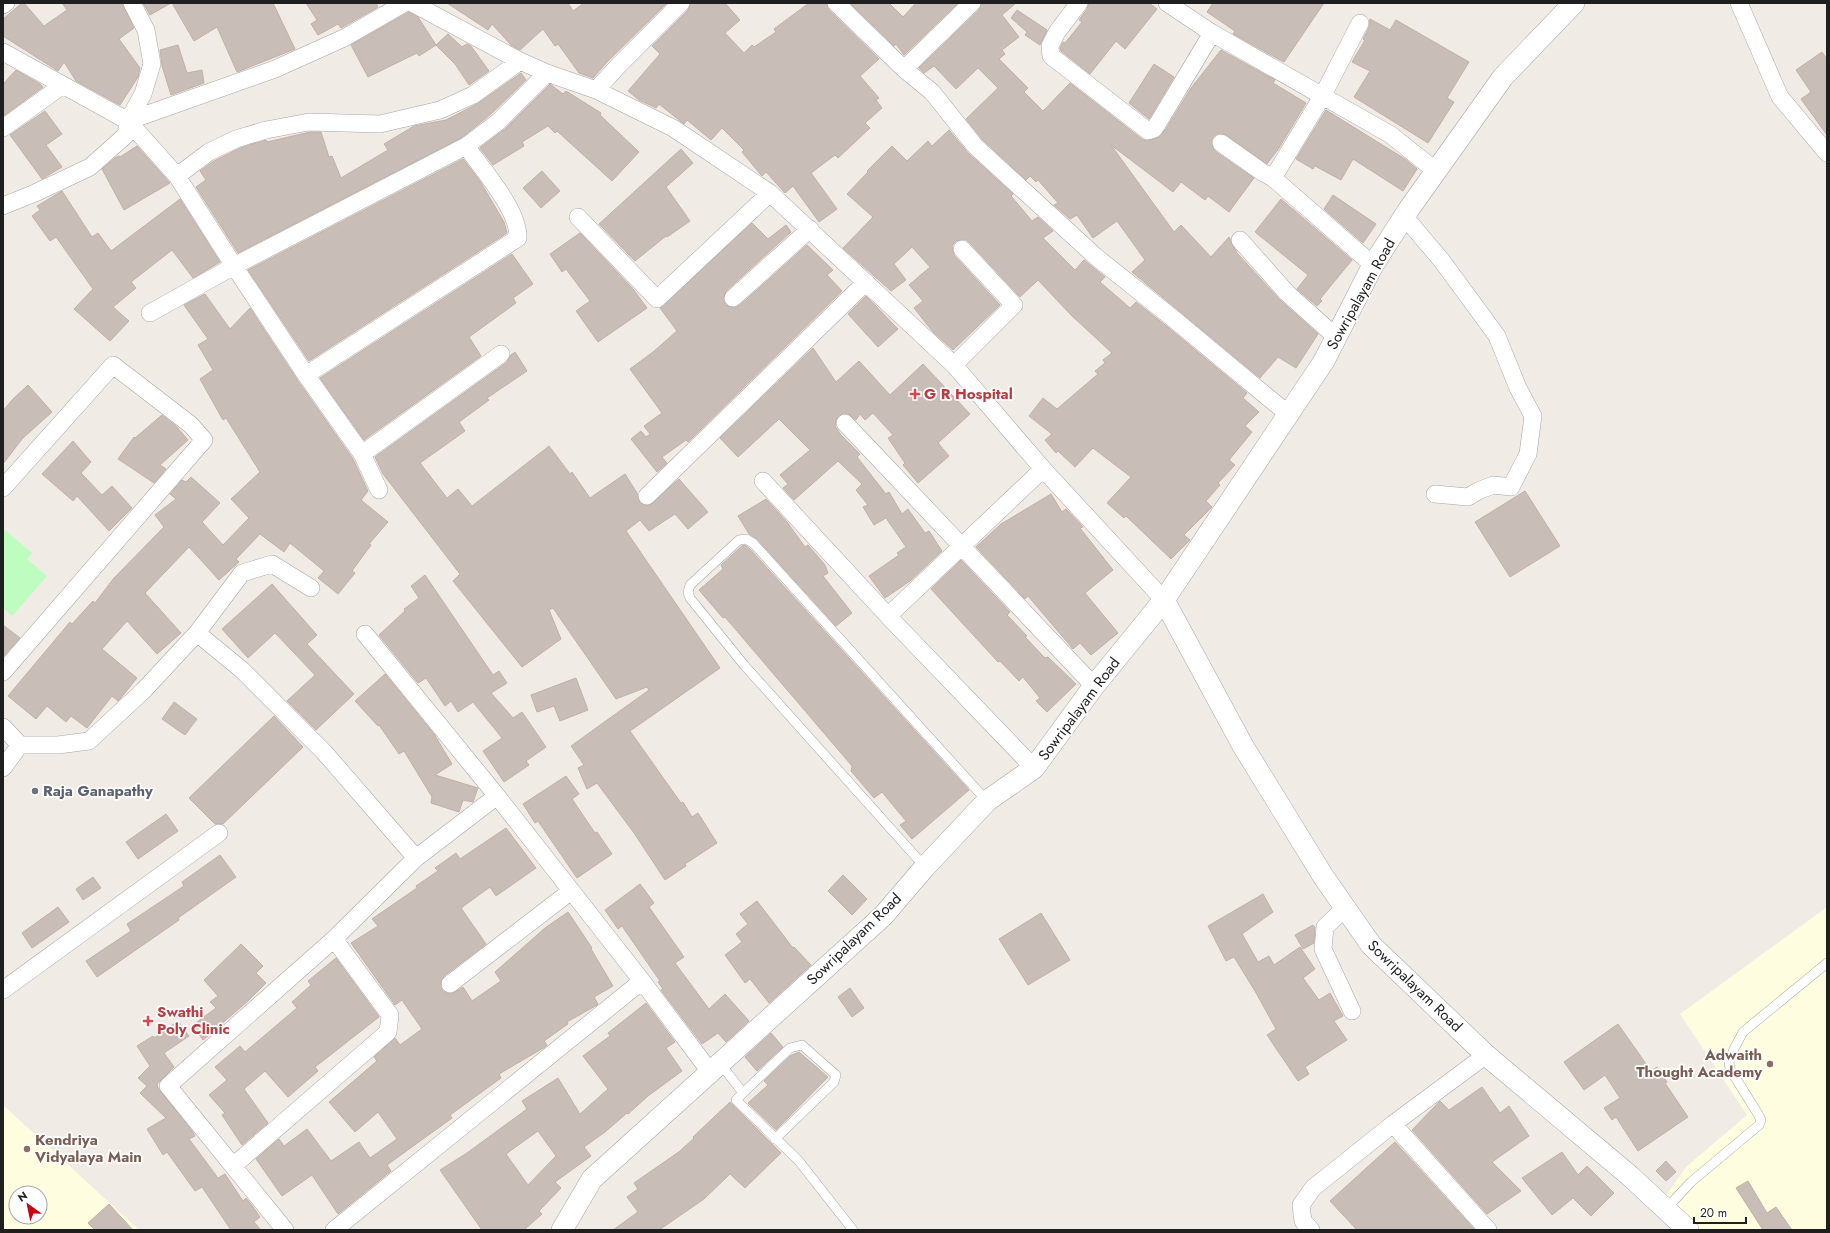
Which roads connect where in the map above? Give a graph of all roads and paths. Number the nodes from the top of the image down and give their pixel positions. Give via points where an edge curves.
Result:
1 (6, 3) edge
2 (132, 3) edge
3 (405, 3) edge
4 (412, 3) edge
5 (681, 3) edge
6 (836, 3) edge
7 (972, 3) edge
8 (1079, 3) edge
9 (1167, 3) edge
10 (1574, 3) edge
11 (1739, 3) edge
12 (3, 5) edge
13 (1360, 23) dead end
14 (1212, 33) junction
15 (3, 52) edge
16 (520, 61) junction
17 (904, 69) junction
18 (547, 73) junction
19 (63, 85) junction
20 (596, 90) junction
21 (1323, 95) junction
22 (128, 121) junction
23 (3, 128) edge
24 (1221, 143) dead end
25 (466, 146) junction
26 (1827, 153) edge
27 (1436, 171) junction
28 (177, 176) junction
29 (1273, 178) junction
30 (770, 193) junction
31 (3, 206) edge
32 (1404, 216) junction
33 (578, 217) dead end
34 (810, 229) junction
35 (1240, 240) dead end
36 (962, 249) dead end
37 (1373, 265) junction
38 (234, 266) junction
39 (866, 282) junction
40 (733, 298) dead end
41 (150, 313) dead end
42 (1336, 337) junction
43 (501, 354) dead end
44 (954, 365) junction
45 (306, 375) junction
46 (1288, 414) junction
47 (845, 423) dead end
48 (362, 454) junction
49 (1043, 469) junction
50 (763, 481) dead end
51 (3, 488) edge
52 (379, 490) dead end
53 (1435, 494) dead end
54 (647, 496) dead end
55 (961, 546) junction
56 (310, 588) dead end
57 (1164, 600) junction
58 (888, 616) junction
59 (196, 633) junction
60 (365, 634) dead end
61 (3, 672) edge
62 (1094, 686) junction
63 (3, 727) edge
64 (20, 745) junction
65 (3, 768) edge
66 (1034, 768) junction
67 (497, 796) junction
68 (987, 801) junction
69 (219, 833) dead end
70 (416, 858) junction
71 (925, 867) junction
72 (571, 891) junction
73 (1345, 908) junction
74 (334, 939) junction
75 (1827, 963) edge
76 (642, 981) junction
77 (450, 984) dead end
78 (3, 990) edge
79 (1352, 1012) dead end
80 (1486, 1055) junction
81 (715, 1068) junction
82 (743, 1093) junction
83 (1393, 1124) junction
84 (775, 1139) junction
85 (233, 1166) junction
86 (1666, 1210) junction
87 (285, 1230) edge
88 (334, 1230) edge
89 (562, 1230) edge
90 (853, 1230) edge
91 (1311, 1230) edge
92 (1488, 1230) edge
93 (1688, 1230) edge

1 - 12 street
2 - 22 street via 146,30 152,64 143,94
3 - 22 street via 344,38 275,69
4 - 16 street
5 - 20 street
6 - 17 street
7 - 17 street
8 - 14 street via 1057,32 1050,46 1051,56 1148,131 1154,129 1158,123
9 - 14 street
10 - 27 street, Sowripalayam Road via 1503,77
11 - 26 street via 1780,97
13 - 21 street
14 - 21 street
15 - 19 street
16 - 18 street
16 - 28 street via 473,95 440,110 380,124 309,122 266,130 236,139 209,152
17 - 46 street via 932,92 975,146 1095,256
18 - 20 street
18 - 25 street via 498,122
19 - 22 street
19 - 23 street
20 - 30 street via 673,128
21 - 27 street via 1391,135
21 - 29 street
22 - 28 street
22 - 31 street via 126,135 90,167
24 - 29 street
25 - 38 street
25 - 45 street via 510,207 519,228 518,238
27 - 32 street, Sowripalayam Road
28 - 38 street
29 - 37 street
30 - 33 street via 657,299
30 - 34 street
32 - 37 street, Sowripalayam Road
32 - 53 street via 1442,261 1497,336 1532,416 1528,454 1510,487 1493,485 1468,497
34 - 39 street
34 - 40 street
35 - 42 street via 1288,293
36 - 44 street via 1014,304
37 - 42 street, Sowripalayam Road
38 - 41 street
38 - 45 street
39 - 44 street
39 - 54 street
42 - 46 street, Sowripalayam Road via 1324,361
43 - 48 street
44 - 49 street
45 - 48 street
46 - 57 street, Sowripalayam Road
47 - 55 street
48 - 52 street
49 - 55 street
49 - 57 street
50 - 58 street
51 - 61 street via 113,365 191,425 204,440
55 - 58 street
55 - 62 street
56 - 59 street via 272,564 242,573
57 - 62 street, Sowripalayam Road
57 - 73 street, Sowripalayam Road via 1243,746
58 - 66 street
59 - 64 street via 143,691 89,741 58,745
59 - 70 street via 242,670 324,752
60 - 67 street
62 - 66 street, Sowripalayam Road
63 - 64 street
64 - 65 street
66 - 68 street, Sowripalayam Road
67 - 70 street
67 - 72 street
68 - 71 street, Sowripalayam Road
68 - 71 lane via 753,543 746,539 739,540 690,585 690,598 744,665
69 - 78 street
70 - 74 street
71 - 81 street, Sowripalayam Road via 883,916
72 - 76 street
72 - 77 street
73 - 79 street via 1325,927 1323,950
73 - 80 street, Sowripalayam Road via 1371,945
74 - 85 street via 390,1015 388,1032
74 - 85 street via 168,1086
75 - 86 lane via 1743,1032 1729,1062 1730,1069 1762,1120 1760,1125 1691,1182
76 - 81 street
76 - 88 street
80 - 83 street
80 - 86 street, Sowripalayam Road via 1630,1176
81 - 82 lane
81 - 89 street, Sowripalayam Road via 592,1179
82 - 84 lane via 736,1100
82 - 84 lane via 790,1048 802,1044 836,1075 834,1082
83 - 91 street via 1314,1188 1301,1205 1303,1221
83 - 92 street
84 - 90 lane via 798,1160
85 - 87 street
86 - 93 street, Sowripalayam Road

